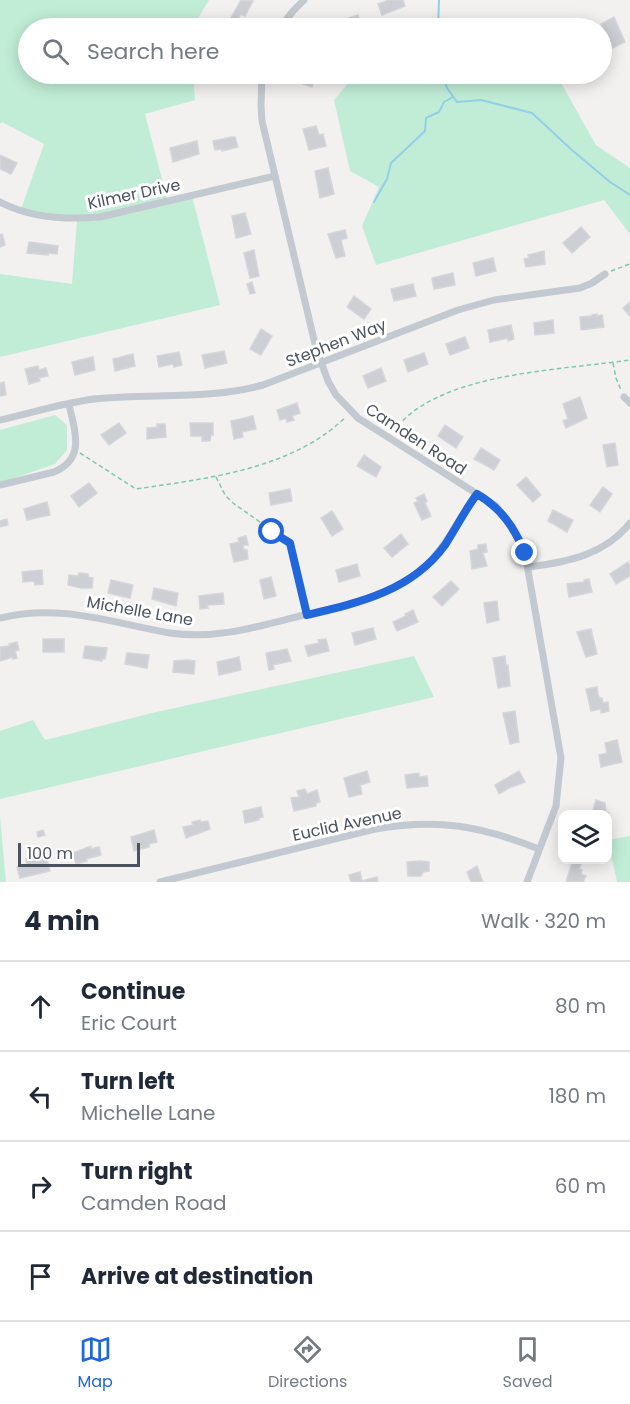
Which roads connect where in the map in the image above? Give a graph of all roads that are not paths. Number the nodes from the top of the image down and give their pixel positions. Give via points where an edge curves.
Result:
1 (304, 0) edge
2 (287, 18) edge
3 (262, 84) edge
4 (274, 176) junction
5 (0, 202) edge
6 (605, 274) road end
7 (321, 363) junction
8 (69, 405) junction
9 (0, 420) edge
10 (0, 485) edge
11 (477, 494) junction
12 (630, 523) edge
13 (290, 543) road end
14 (529, 567) junction
15 (307, 615) junction
16 (0, 618) edge
17 (539, 849) junction
18 (160, 882) edge
19 (527, 882) edge

1 - 2 street
3 - 4 street, Camden Road via 262,121
4 - 5 street, Kilmer Drive via 88,218 57,218
4 - 7 street, Camden Road
6 - 7 street, Stephen Way via 580,288 494,300 458,310
7 - 8 street, Stephen Way via 246,390 94,399
7 - 11 street, Camden Road via 336,395 352,413
8 - 9 street, Stephen Way
8 - 10 street via 76,436 71,459 60,470
11 - 14 street, Camden Road via 496,506 512,526
11 - 15 street, Michelle Lane via 444,546 414,575 368,600
12 - 14 street via 608,545 592,554
13 - 15 street
14 - 17 street, Camden Road via 561,758 556,806
15 - 16 street, Michelle Lane via 247,630 204,635 170,633 68,613 34,612
17 - 18 street, Euclid Avenue via 475,827 411,824 375,829
17 - 19 street, Camden Road

